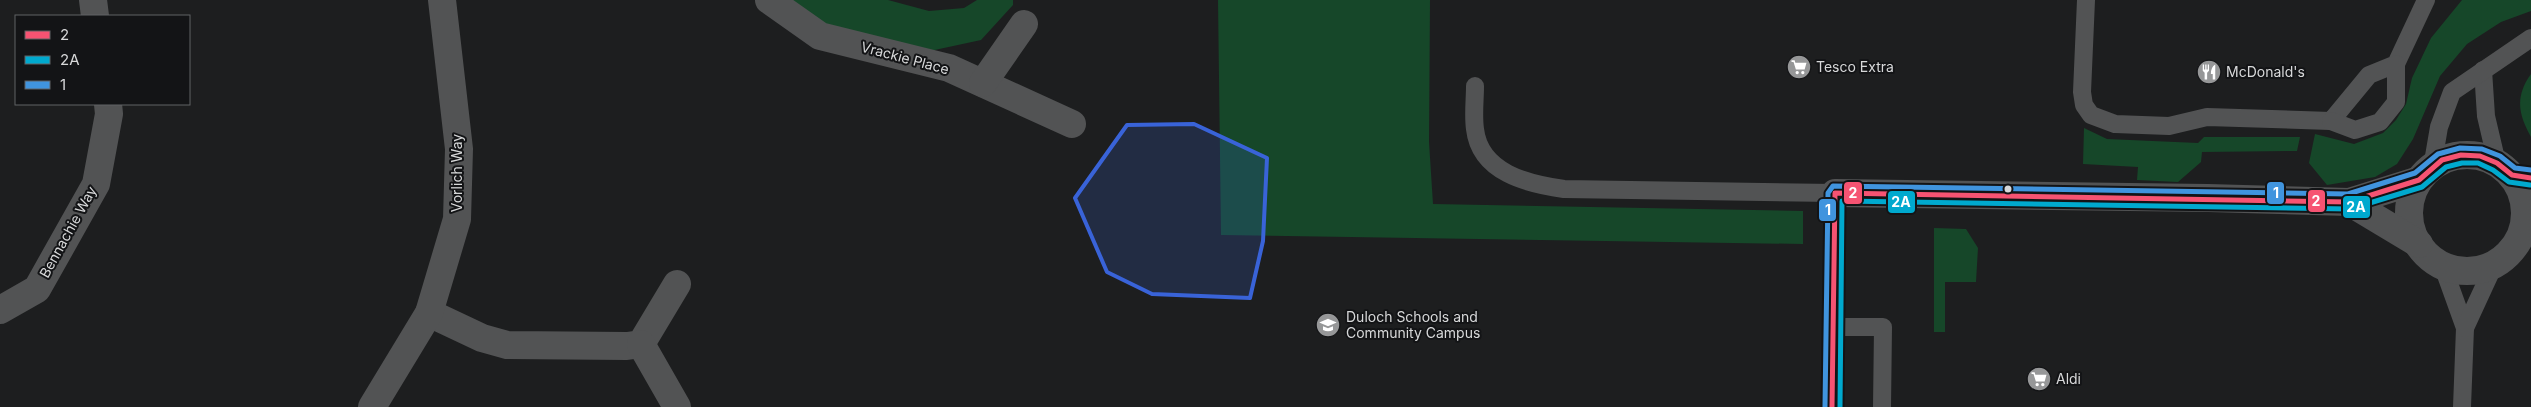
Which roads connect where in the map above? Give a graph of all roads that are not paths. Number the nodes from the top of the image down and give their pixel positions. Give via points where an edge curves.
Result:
1 (93, 0) edge
2 (442, 0) edge
3 (769, 0) edge
4 (2086, 0) edge
5 (2426, 0) edge
6 (95, 15) edge
7 (1024, 24) dead end
8 (2531, 38) edge
9 (2396, 64) junction
10 (2483, 70) junction
11 (983, 83) junction
12 (1475, 86) dead end
13 (108, 105) edge
14 (2331, 121) junction
15 (1072, 124) dead end
16 (2513, 172) edge
17 (2426, 174) junction
18 (1835, 193) junction
19 (2349, 202) junction
20 (2524, 242) edge
21 (2419, 244) junction
22 (2495, 263) junction
23 (2442, 264) junction
24 (677, 284) dead end
25 (0, 310) edge
26 (429, 313) junction
27 (1833, 327) junction
28 (2465, 328) junction
29 (641, 344) junction
30 (372, 407) edge
31 (677, 407) edge
32 (1832, 407) edge
33 (1882, 407) edge
34 (2462, 407) edge

1 - 6 street
2 - 26 street, Vorlich Way via 459,149 457,219
3 - 11 street, Vrackie Place via 820,36 949,68
4 - 14 lane via 2082,92 2084,104 2091,115 2115,124 2169,126 2207,118
5 - 9 lane
7 - 11 street
8 - 10 lane
9 - 14 lane via 2369,75
9 - 14 lane via 2396,102 2380,122 2355,130
10 - 16 lane via 2486,116
10 - 17 lane via 2452,92
11 - 15 street, Vrackie Place
12 - 18 lane via 1475,130 1482,149 1495,166 1515,178 1564,189
13 - 25 street, Bennachie Way via 96,184 37,289
16 - 17 street via 2480,156 2461,155 2442,160
16 - 20 street via 2526,209
17 - 19 street
17 - 21 street via 2410,206 2411,226
18 - 19 street
18 - 27 lane
19 - 21 street
20 - 22 street
21 - 23 street
22 - 23 street via 2487,268 2468,271
22 - 28 lane
23 - 28 lane
24 - 29 street
26 - 29 street via 482,338 507,345
26 - 30 street, Vorlich Way
27 - 32 lane
27 - 33 lane via 1883,327
28 - 34 lane
29 - 31 street

